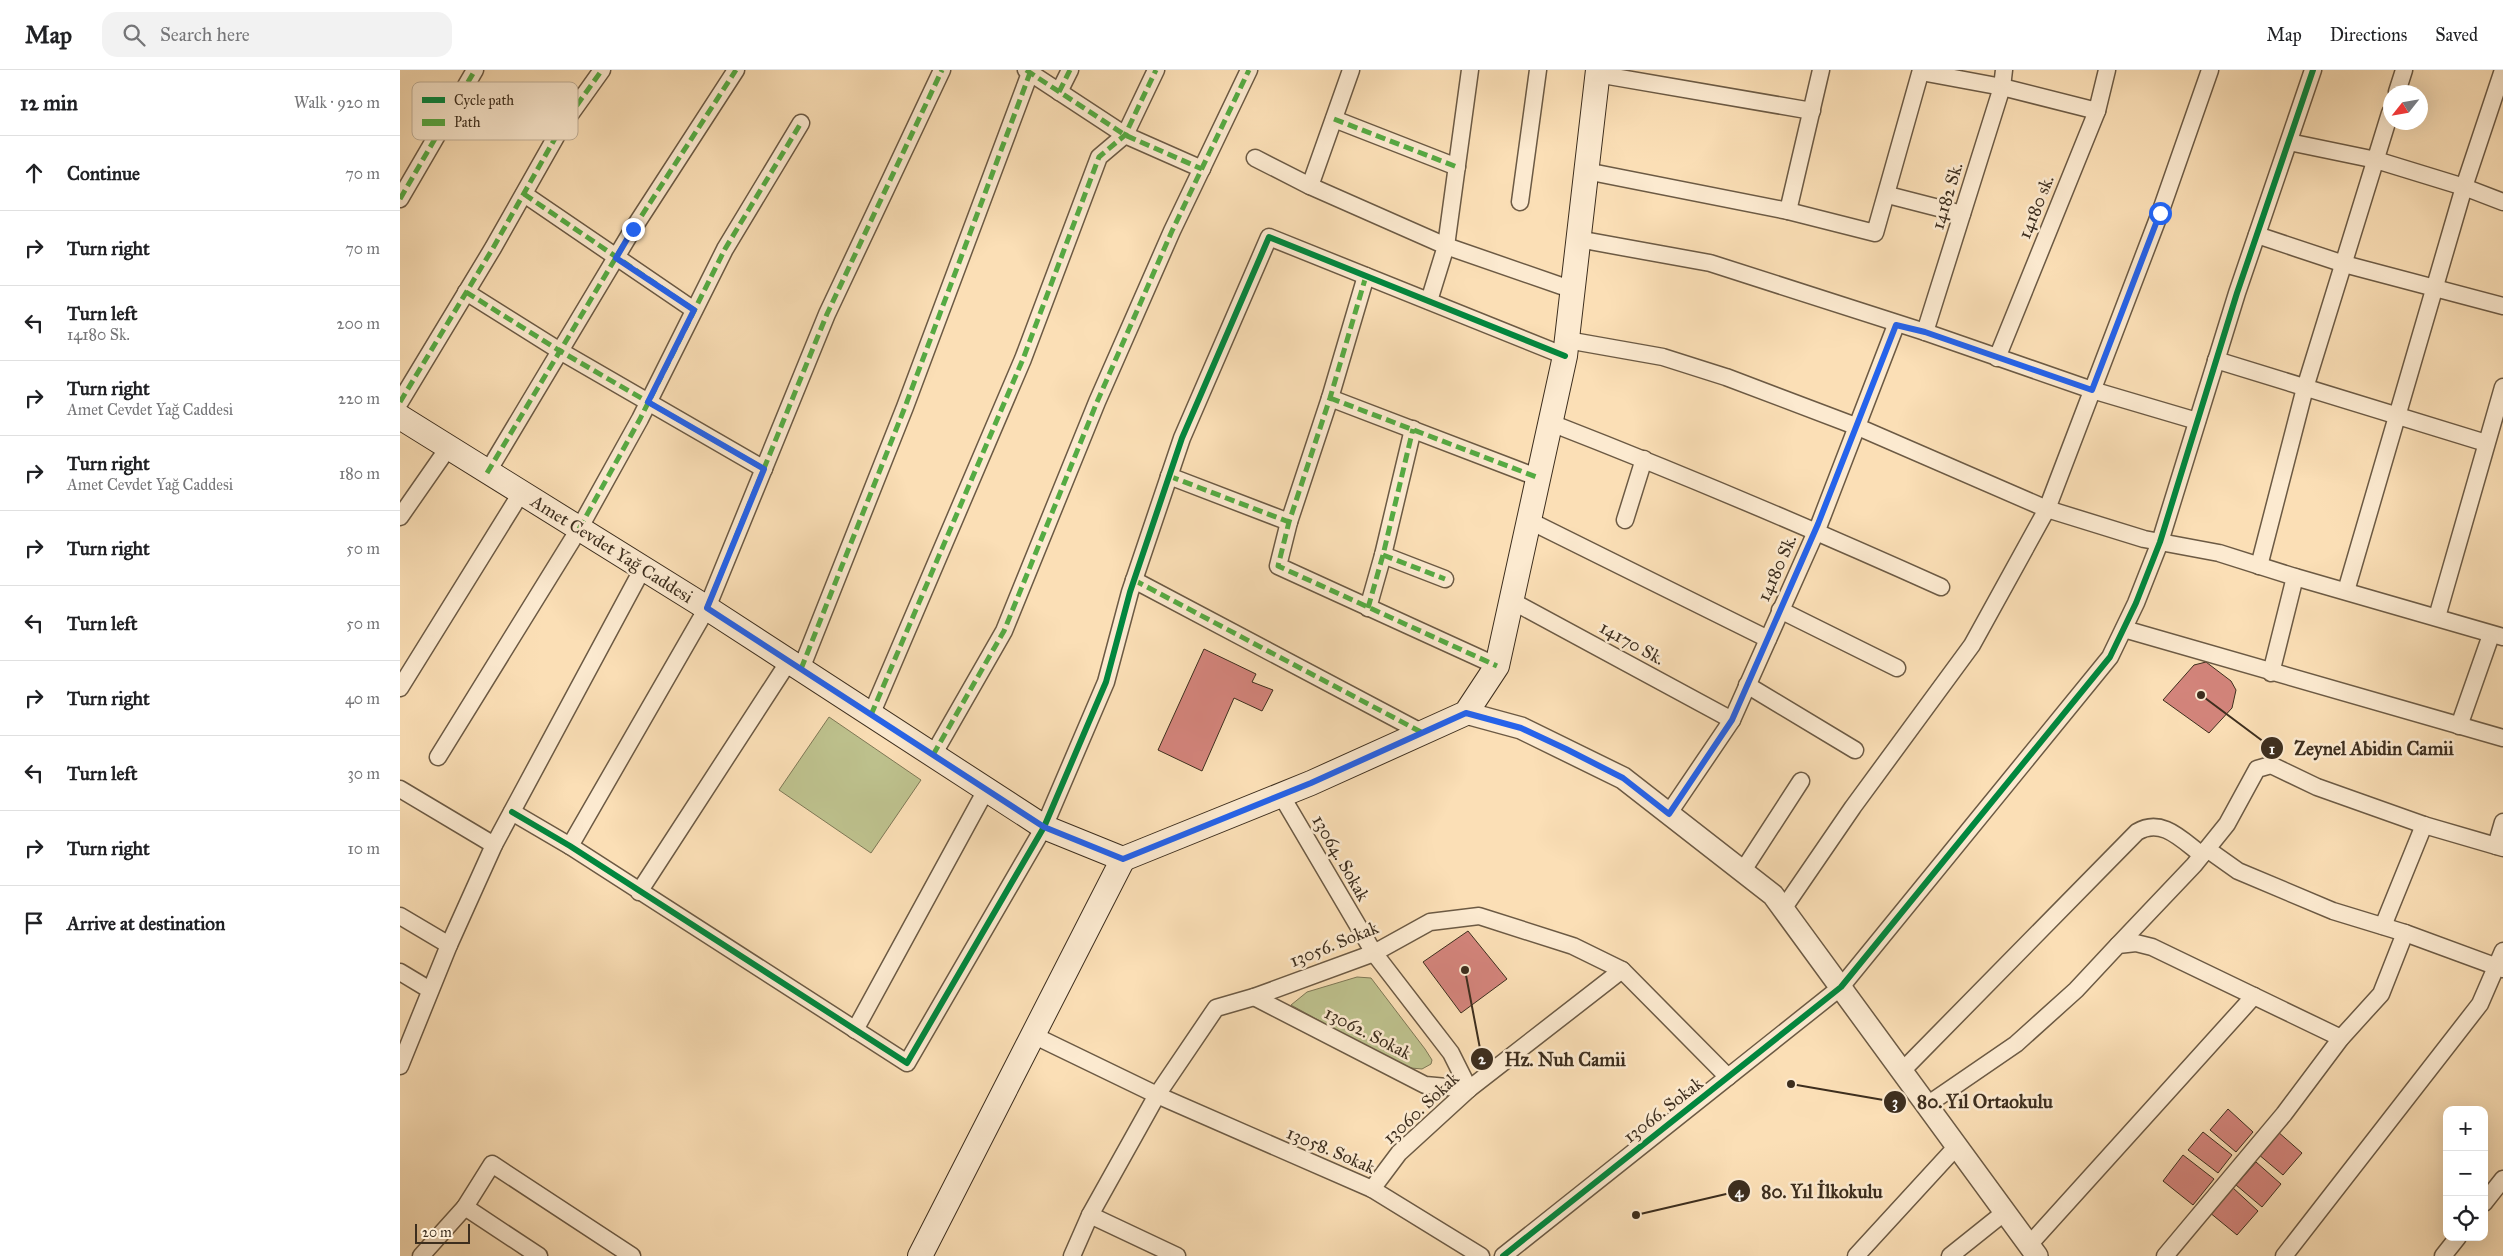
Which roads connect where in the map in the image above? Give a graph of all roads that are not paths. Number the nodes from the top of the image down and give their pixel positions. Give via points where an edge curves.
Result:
1 (475, 70) edge
2 (602, 70) edge
3 (736, 70) edge
4 (942, 70) edge
5 (1070, 70) edge
6 (1156, 70) edge
7 (1249, 70) edge
8 (1351, 70) edge
9 (1470, 70) edge
10 (1538, 70) edge
11 (1821, 70) edge
12 (2004, 70) edge
13 (2108, 70) edge
14 (2210, 70) edge
15 (2313, 70) edge
16 (2404, 70) edge
17 (2502, 70) edge
18 (1921, 71) edge
19 (1028, 72) edge
20 (1597, 72) edge
21 (468, 82) edge
22 (2399, 85) edge
23 (2002, 88) junction
24 (1059, 92) junction
25 (578, 104) edge
26 (1812, 111) junction
27 (2097, 111) junction
28 (1334, 119) junction
29 (801, 123) dead end
30 (2385, 130) edge
31 (1125, 135) junction
32 (434, 140) edge
33 (554, 140) edge
34 (2289, 142) junction
35 (1255, 158) dead end
36 (2376, 160) junction
37 (1457, 167) junction
38 (1202, 169) junction
39 (1586, 171) junction
40 (1310, 186) junction
41 (2464, 187) junction
42 (524, 194) junction
43 (1888, 194) junction
44 (400, 199) edge
45 (1520, 202) dead end
46 (2503, 202) edge
47 (1788, 211) junction
48 (1962, 214) junction
49 (2257, 235) junction
50 (1578, 239) junction
51 (1446, 246) junction
52 (616, 258) junction
53 (2344, 264) junction
54 (1366, 276) junction
55 (2434, 288) junction
56 (1573, 290) junction
57 (466, 292) junction
58 (1428, 301) junction
59 (2503, 306) edge
60 (694, 310) junction
61 (1896, 325) junction
62 (1925, 332) junction
63 (1566, 348) junction
64 (560, 350) junction
65 (1998, 358) junction
66 (2216, 360) junction
67 (2503, 387) edge
68 (2306, 388) junction
69 (2092, 390) junction
70 (1330, 398) junction
71 (400, 402) edge
72 (648, 402) junction
73 (2396, 416) junction
74 (400, 417) edge
75 (2197, 421) junction
76 (1551, 423) junction
77 (1858, 427) junction
78 (1413, 430) junction
79 (2486, 443) junction
80 (448, 448) junction
81 (1644, 459) junction
82 (764, 469) junction
83 (487, 473) junction
84 (1169, 476) junction
85 (1539, 478) junction
86 (521, 493) junction
87 (2047, 509) junction
88 (400, 517) edge
89 (1530, 520) junction
90 (1625, 520) dead end
91 (1289, 522) junction
92 (579, 529) junction
93 (1816, 531) junction
94 (2160, 542) junction
95 (1383, 555) junction
96 (2259, 566) junction
97 (643, 568) junction
98 (2294, 578) junction
99 (1445, 579) dead end
100 (1134, 580) junction
101 (1941, 587) dead end
102 (2346, 591) junction
103 (1512, 601) junction
104 (707, 608) junction
105 (1368, 608) junction
106 (1780, 610) junction
107 (2436, 617) junction
108 (2124, 629) junction
109 (2497, 636) edge
110 (1768, 639) junction
111 (795, 665) junction
112 (1497, 666) junction
113 (1897, 668) dead end
114 (2270, 673) junction
115 (1747, 685) junction
116 (400, 688) edge
117 (1466, 713) junction
118 (871, 715) junction
119 (1732, 720) junction
120 (2459, 726) junction
121 (1421, 732) junction
122 (2503, 738) edge
123 (1855, 750) dead end
124 (933, 755) junction
125 (438, 757) dead end
126 (1801, 781) dead end
127 (400, 789) edge
128 (986, 790) junction
129 (1281, 795) junction
130 (512, 812) junction
131 (1669, 814) junction
132 (2503, 822) edge
133 (2424, 825) junction
134 (1044, 827) junction
135 (494, 845) junction
136 (570, 846) junction
137 (2499, 847) edge
138 (2204, 852) junction
139 (1123, 859) junction
140 (1742, 872) junction
141 (638, 892) junction
142 (1783, 909) junction
143 (400, 916) edge
144 (2384, 926) junction
145 (2405, 933) junction
146 (449, 945) junction
147 (2118, 945) junction
148 (2503, 951) edge
149 (1374, 953) junction
150 (2500, 968) edge
151 (1622, 970) junction
152 (400, 972) edge
153 (1841, 987) junction
154 (430, 990) junction
155 (2254, 996) junction
156 (1254, 997) junction
157 (855, 1030) junction
158 (406, 1032) edge
159 (1035, 1036) junction
160 (2341, 1038) junction
161 (400, 1066) edge
162 (1902, 1071) junction
163 (1728, 1077) junction
164 (1469, 1089) junction
165 (1157, 1095) junction
166 (1927, 1105) junction
167 (1957, 1146) junction
168 (2503, 1179) edge
169 (1372, 1189) junction
170 (2488, 1198) edge
171 (465, 1207) junction
172 (2005, 1212) junction
173 (1090, 1215) junction
174 (2455, 1241) edge
175 (2033, 1250) edge
176 (424, 1255) edge
177 (539, 1256) edge
178 (632, 1256) edge
179 (920, 1256) edge
180 (1072, 1256) edge
181 (1177, 1256) edge
182 (1481, 1256) edge
183 (1503, 1256) edge
184 (1856, 1256) edge
185 (1950, 1256) edge
186 (2165, 1256) edge
187 (2284, 1256) edge
188 (2443, 1256) edge

1 - 21 street
2 - 25 street
3 - 52 street
4 - 82 street via 827,314
5 - 24 street
6 - 31 street
7 - 38 street
8 - 28 street
9 - 37 street
10 - 45 street
11 - 26 street
12 - 23 street, 14182 Sk.
13 - 27 street, 14180 sk.
14 - 69 street via 2160,213
15 - 34 street, 13066. Sokak
16 - 22 street
17 - 41 street
18 - 23 street
18 - 43 street
19 - 24 street
19 - 111 street via 908,398
20 - 26 street
20 - 39 main road
23 - 27 street
23 - 48 street, 14182 Sk.
24 - 31 street
26 - 47 street
27 - 65 street, 14180 sk.
28 - 37 street
28 - 40 street
29 - 60 street via 725,248
30 - 36 street
31 - 38 street
31 - 118 street via 1099,157 1023,358
32 - 44 street
33 - 42 street
34 - 36 street
34 - 49 street, 13066. Sokak
35 - 40 street
36 - 41 street
36 - 53 street
37 - 51 street
38 - 124 street via 1097,402 1004,631
39 - 47 street
39 - 50 main road
40 - 51 street
41 - 46 street
41 - 55 street
42 - 52 street
42 - 57 street
43 - 47 street via 1875,233
43 - 48 street
48 - 62 street, 14182 Sk.
49 - 53 street
49 - 66 street, 13066. Sokak
50 - 56 main road
50 - 61 street via 1710,264
51 - 56 street
51 - 58 street
52 - 60 street
52 - 64 street
53 - 55 street
53 - 68 street
54 - 58 street
54 - 70 street
54 - 84 street via 1269,237 1182,438
55 - 59 street
55 - 73 street
56 - 63 main road
57 - 64 street
57 - 71 street
58 - 63 street
60 - 72 street
61 - 62 street
61 - 77 street, 14180 Sk.
62 - 65 street
63 - 76 main road
63 - 77 street via 1662,357 1726,377
64 - 72 street
64 - 83 street
65 - 69 street
66 - 68 street
66 - 75 street, 13066. Sokak
67 - 79 street
68 - 73 street
68 - 96 street
69 - 75 street
69 - 87 street
70 - 78 street
70 - 91 street
72 - 82 street
72 - 92 street
73 - 79 street
73 - 102 street
74 - 80 main road, Amet Cevdet Yağ Caddesi
75 - 94 street, 13066. Sokak
76 - 81 street
76 - 85 main road
77 - 87 street
77 - 93 street, 14180 Sk.
78 - 85 street
78 - 95 street
79 - 107 street
80 - 83 main road, Amet Cevdet Yağ Caddesi
80 - 88 street
81 - 90 street
81 - 93 street
82 - 104 street
83 - 86 main road, Amet Cevdet Yağ Caddesi
84 - 91 street
84 - 100 street
85 - 89 main road
86 - 92 main road, Amet Cevdet Yağ Caddesi
86 - 116 street
87 - 94 street
87 - 142 street via 1972,645
89 - 103 main road
89 - 110 street
91 - 105 street via 1278,566
92 - 97 main road, Amet Cevdet Yağ Caddesi
92 - 125 street
93 - 101 street
93 - 106 street, 14180 Sk.
94 - 96 street via 2219,553
94 - 108 street, 13066. Sokak
95 - 99 street
95 - 105 street
96 - 98 street
97 - 104 main road, Amet Cevdet Yağ Caddesi
97 - 130 street
98 - 102 street
98 - 114 street
100 - 121 street
100 - 134 street via 1106,682
102 - 107 street
103 - 112 main road
103 - 119 street, 14170 Sk.
104 - 111 main road, Amet Cevdet Yağ Caddesi
104 - 136 street
105 - 112 street
106 - 110 street, 14180 Sk.
106 - 113 street
107 - 109 street
108 - 114 street
108 - 153 street, 13066. Sokak via 2110,657
109 - 120 street
110 - 115 street, 14180 Sk.
111 - 118 main road, Amet Cevdet Yağ Caddesi
111 - 141 street
112 - 117 main road
114 - 120 street
115 - 119 street, 14180 Sk.
115 - 123 street
117 - 121 main road
117 - 131 street via 1521,728 1574,753 1623,778
118 - 124 main road, Amet Cevdet Yağ Caddesi
119 - 131 street, 14180 Sk.
120 - 122 street
121 - 129 main road
124 - 128 main road, Amet Cevdet Yağ Caddesi
126 - 140 street
127 - 135 street
128 - 134 main road, Amet Cevdet Yağ Caddesi
128 - 157 street
129 - 139 main road
129 - 149 street, 13064. Sokak
130 - 135 street
130 - 136 street
131 - 140 street
132 - 137 street
133 - 137 street
133 - 138 street via 2317,787 2271,765 2257,769 2227,824
133 - 144 street
134 - 139 main road, Amet Cevdet Yağ Caddesi
134 - 157 street via 907,1062
135 - 146 street
136 - 141 street
138 - 144 street via 2238,872 2333,911
138 - 147 street
138 - 162 street via 2158,826 2146,826 2137,832
139 - 159 main road
140 - 142 street via 1773,895
141 - 157 street
142 - 153 street
143 - 146 street
144 - 145 street
145 - 150 street
145 - 160 street via 2380,994
146 - 154 street
147 - 155 street via 2136,943 2152,947
147 - 166 street via 2076,990 2016,1044
148 - 150 street
149 - 151 street, 13056. Sokak via 1430,922 1479,916 1573,946
149 - 156 street, 13056. Sokak
149 - 164 street, 13064. Sokak via 1450,1053
150 - 187 street via 2475,1011
151 - 163 street, 13056. Sokak
151 - 164 street, 13060. Sokak
152 - 154 street
153 - 162 street
153 - 163 street, 13066. Sokak
154 - 158 street
155 - 160 street
155 - 175 street
156 - 164 street, 13062. Sokak via 1425,1084
156 - 165 street, 13056. Sokak via 1216,1008
158 - 161 street
159 - 165 street, 13058. Sokak
159 - 179 main road
160 - 186 street via 2284,1114
162 - 166 street
163 - 183 street, 13066. Sokak
164 - 169 street, 13060. Sokak via 1399,1153
165 - 169 street, 13058. Sokak
165 - 173 street, 13056. Sokak
166 - 167 street
167 - 172 street
167 - 184 street
168 - 170 street
169 - 182 street, 13058. Sokak
171 - 176 street
171 - 177 street
171 - 178 street via 492,1164
172 - 175 street
172 - 185 street
173 - 180 street, 13056. Sokak
173 - 181 street
174 - 188 street

